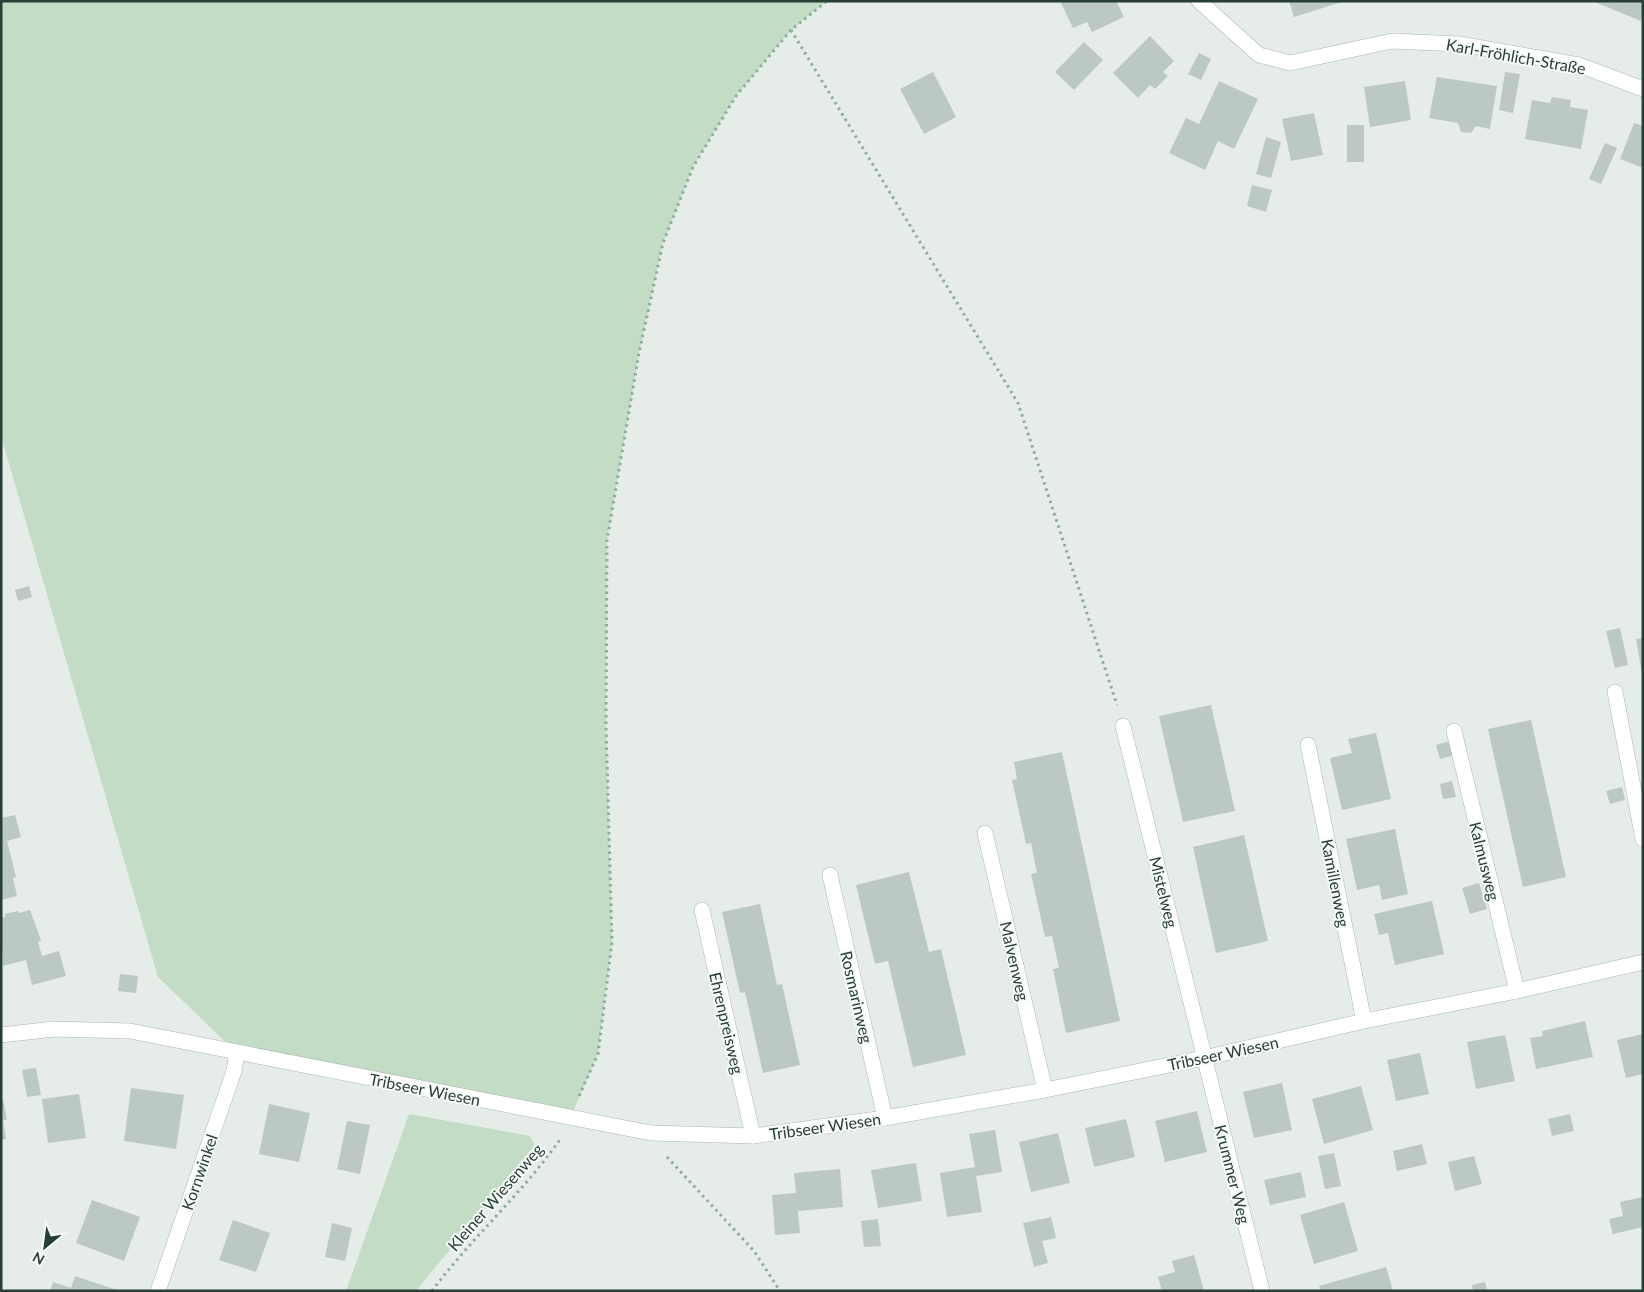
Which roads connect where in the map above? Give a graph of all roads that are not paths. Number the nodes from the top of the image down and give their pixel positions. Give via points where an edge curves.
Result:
1 (1199, 1) edge
2 (1643, 89) edge
3 (1615, 692) dead end
4 (1124, 726) road end
5 (1454, 731) dead end
6 (1308, 745) dead end
7 (985, 833) dead end
8 (1643, 839) edge
9 (830, 875) dead end
10 (702, 910) dead end
11 (1643, 962) edge
12 (1517, 991) junction
13 (1364, 1021) junction
14 (1, 1035) edge
15 (238, 1052) junction
16 (1204, 1058) junction
17 (1045, 1090) junction
18 (885, 1118) junction
19 (753, 1136) junction
20 (158, 1291) edge
21 (1262, 1291) edge

1 - 2 street, Karl-Fröhlich-Straße via 1259,55 1290,64 1392,41 1459,44 1579,65
3 - 8 street
4 - 16 street, Mistelweg
5 - 12 street, Kalmusweg
6 - 13 street, Kamillenweg
7 - 17 street, Malvenweg
9 - 18 street, Rosmarinweg
10 - 19 street, Ehrenpreisweg
11 - 12 street, Tribseer Wiesen
12 - 13 street, Tribseer Wiesen
13 - 16 street, Tribseer Wiesen
14 - 15 street, Tribseer Wiesen via 54,1029 130,1032
15 - 19 street, Tribseer Wiesen via 651,1132
15 - 20 street, Kornwinkel
16 - 17 street, Tribseer Wiesen
16 - 21 street, Krummer Weg
17 - 18 street, Tribseer Wiesen
18 - 19 street, Tribseer Wiesen

